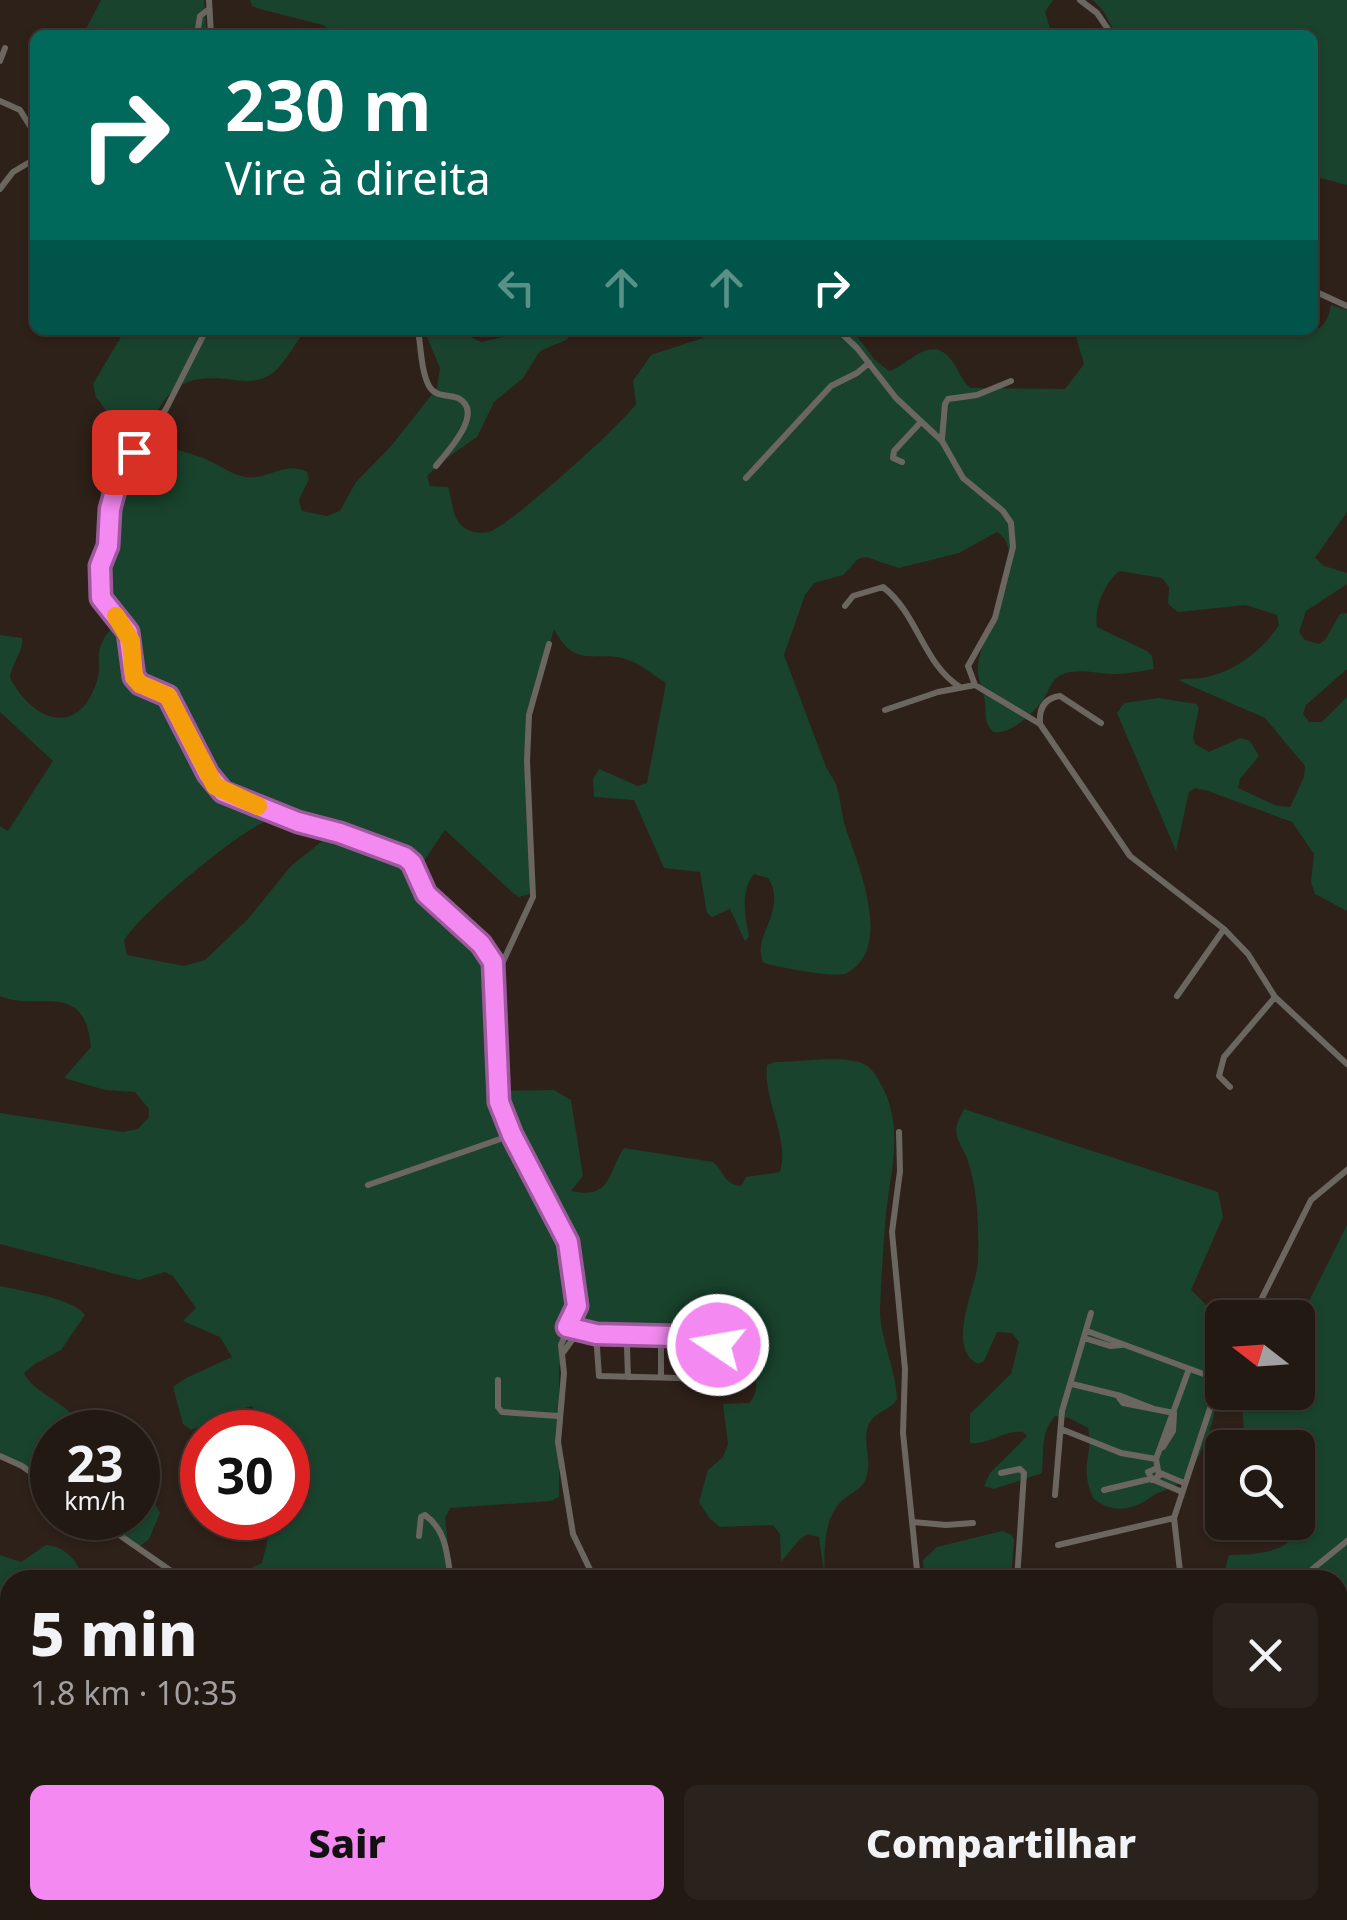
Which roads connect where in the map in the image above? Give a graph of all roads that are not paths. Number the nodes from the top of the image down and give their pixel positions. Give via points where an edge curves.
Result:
1 (1080, 0) edge
2 (209, 4) edge
3 (197, 30) edge
4 (211, 30) edge
5 (1109, 30) edge
6 (5, 48) dead end
7 (0, 61) edge
8 (0, 101) edge
9 (30, 126) edge
10 (30, 162) edge
11 (1, 185) edge
12 (1318, 293) edge
13 (1347, 306) edge
14 (203, 335) edge
15 (419, 335) edge
16 (843, 335) edge
17 (868, 363) junction
18 (1011, 381) dead end
19 (920, 422) junction
20 (942, 440) junction
21 (902, 462) dead end
22 (436, 466) dead end
23 (746, 478) dead end
24 (844, 606) dead end
25 (549, 644) dead end
26 (975, 685) junction
27 (960, 687) junction
28 (885, 710) dead end
29 (1102, 723) dead end
30 (1040, 724) junction
31 (1224, 929) junction
32 (495, 980) junction
33 (1177, 996) dead end
34 (1276, 997) junction
35 (1347, 1064) edge
36 (1230, 1088) dead end
37 (899, 1132) dead end
38 (512, 1135) junction
39 (1347, 1170) edge
40 (368, 1186) dead end
41 (1261, 1300) edge
42 (1090, 1314) dead end
43 (567, 1327) junction
44 (578, 1332) junction
45 (596, 1334) junction
46 (661, 1334) junction
47 (1086, 1335) junction
48 (679, 1336) junction
49 (627, 1347) dead end
50 (562, 1355) junction
51 (1189, 1368) junction
52 (1205, 1374) edge
53 (628, 1377) junction
54 (660, 1378) junction
55 (679, 1378) junction
56 (498, 1380) dead end
57 (1072, 1384) junction
58 (1210, 1410) edge
59 (1174, 1414) junction
60 (558, 1416) junction
61 (1061, 1429) junction
62 (0, 1456) edge
63 (30, 1472) edge
64 (1154, 1472) junction
65 (1001, 1473) dead end
66 (1172, 1478) junction
67 (1184, 1482) junction
68 (1170, 1487) junction
69 (1104, 1490) dead end
70 (1180, 1491) junction
71 (1055, 1495) dead end
72 (1174, 1518) junction
73 (913, 1522) junction
74 (973, 1523) dead end
75 (419, 1536) dead end
76 (127, 1540) edge
77 (1347, 1541) edge
78 (1058, 1544) dead end
79 (170, 1570) edge
80 (450, 1570) edge
81 (590, 1570) edge
82 (917, 1570) edge
83 (1017, 1570) edge
84 (1180, 1570) edge
85 (1311, 1570) edge

1 - 5 street
2 - 3 street
2 - 4 street
6 - 7 street
8 - 9 street via 20,110
10 - 11 street
12 - 13 street
14 - 32 street via 166,409 120,472 110,509 101,598 128,632 134,677 168,696 223,792 405,857 426,894 490,953
15 - 22 street via 428,385 458,398 468,412
16 - 17 street
17 - 19 street
17 - 23 street via 830,386
18 - 20 street via 948,399
19 - 20 street
19 - 21 street via 894,451 892,458
20 - 26 street via 972,487 1003,511 1014,534 995,618 971,657
24 - 27 street via 853,596 883,587 941,673
25 - 32 street via 529,715 532,896
26 - 27 street
26 - 30 street
27 - 28 street
29 - 30 street via 1060,696 1041,708
30 - 31 street via 1130,856
31 - 33 street
31 - 34 street
32 - 38 street via 499,1102
34 - 35 street
34 - 36 street via 1224,1057 1219,1076
37 - 73 street via 892,1232
38 - 40 street
38 - 43 street via 568,1242 577,1306
39 - 41 street via 1311,1200
42 - 47 street
43 - 44 street
43 - 50 street
44 - 45 street
44 - 50 street
45 - 46 street
45 - 53 street via 597,1373
46 - 48 street
46 - 54 street
47 - 51 street
47 - 57 street
48 - 55 street
48 - 55 street via 714,1337 720,1359 714,1386
49 - 53 street
50 - 60 street
51 - 52 street
51 - 59 street
53 - 54 street
54 - 55 street
56 - 60 street via 502,1412
57 - 59 street
57 - 61 street
58 - 67 street
59 - 64 street
60 - 81 street via 571,1526
61 - 64 street
61 - 71 street
62 - 63 street
64 - 66 street
64 - 68 street
64 - 69 street
65 - 83 street via 1024,1473
66 - 67 street
66 - 68 street
67 - 70 street
68 - 70 street
70 - 72 street
72 - 78 street
72 - 84 street
73 - 74 street
73 - 82 street
75 - 80 street via 425,1515 444,1538
76 - 79 street
77 - 85 street

